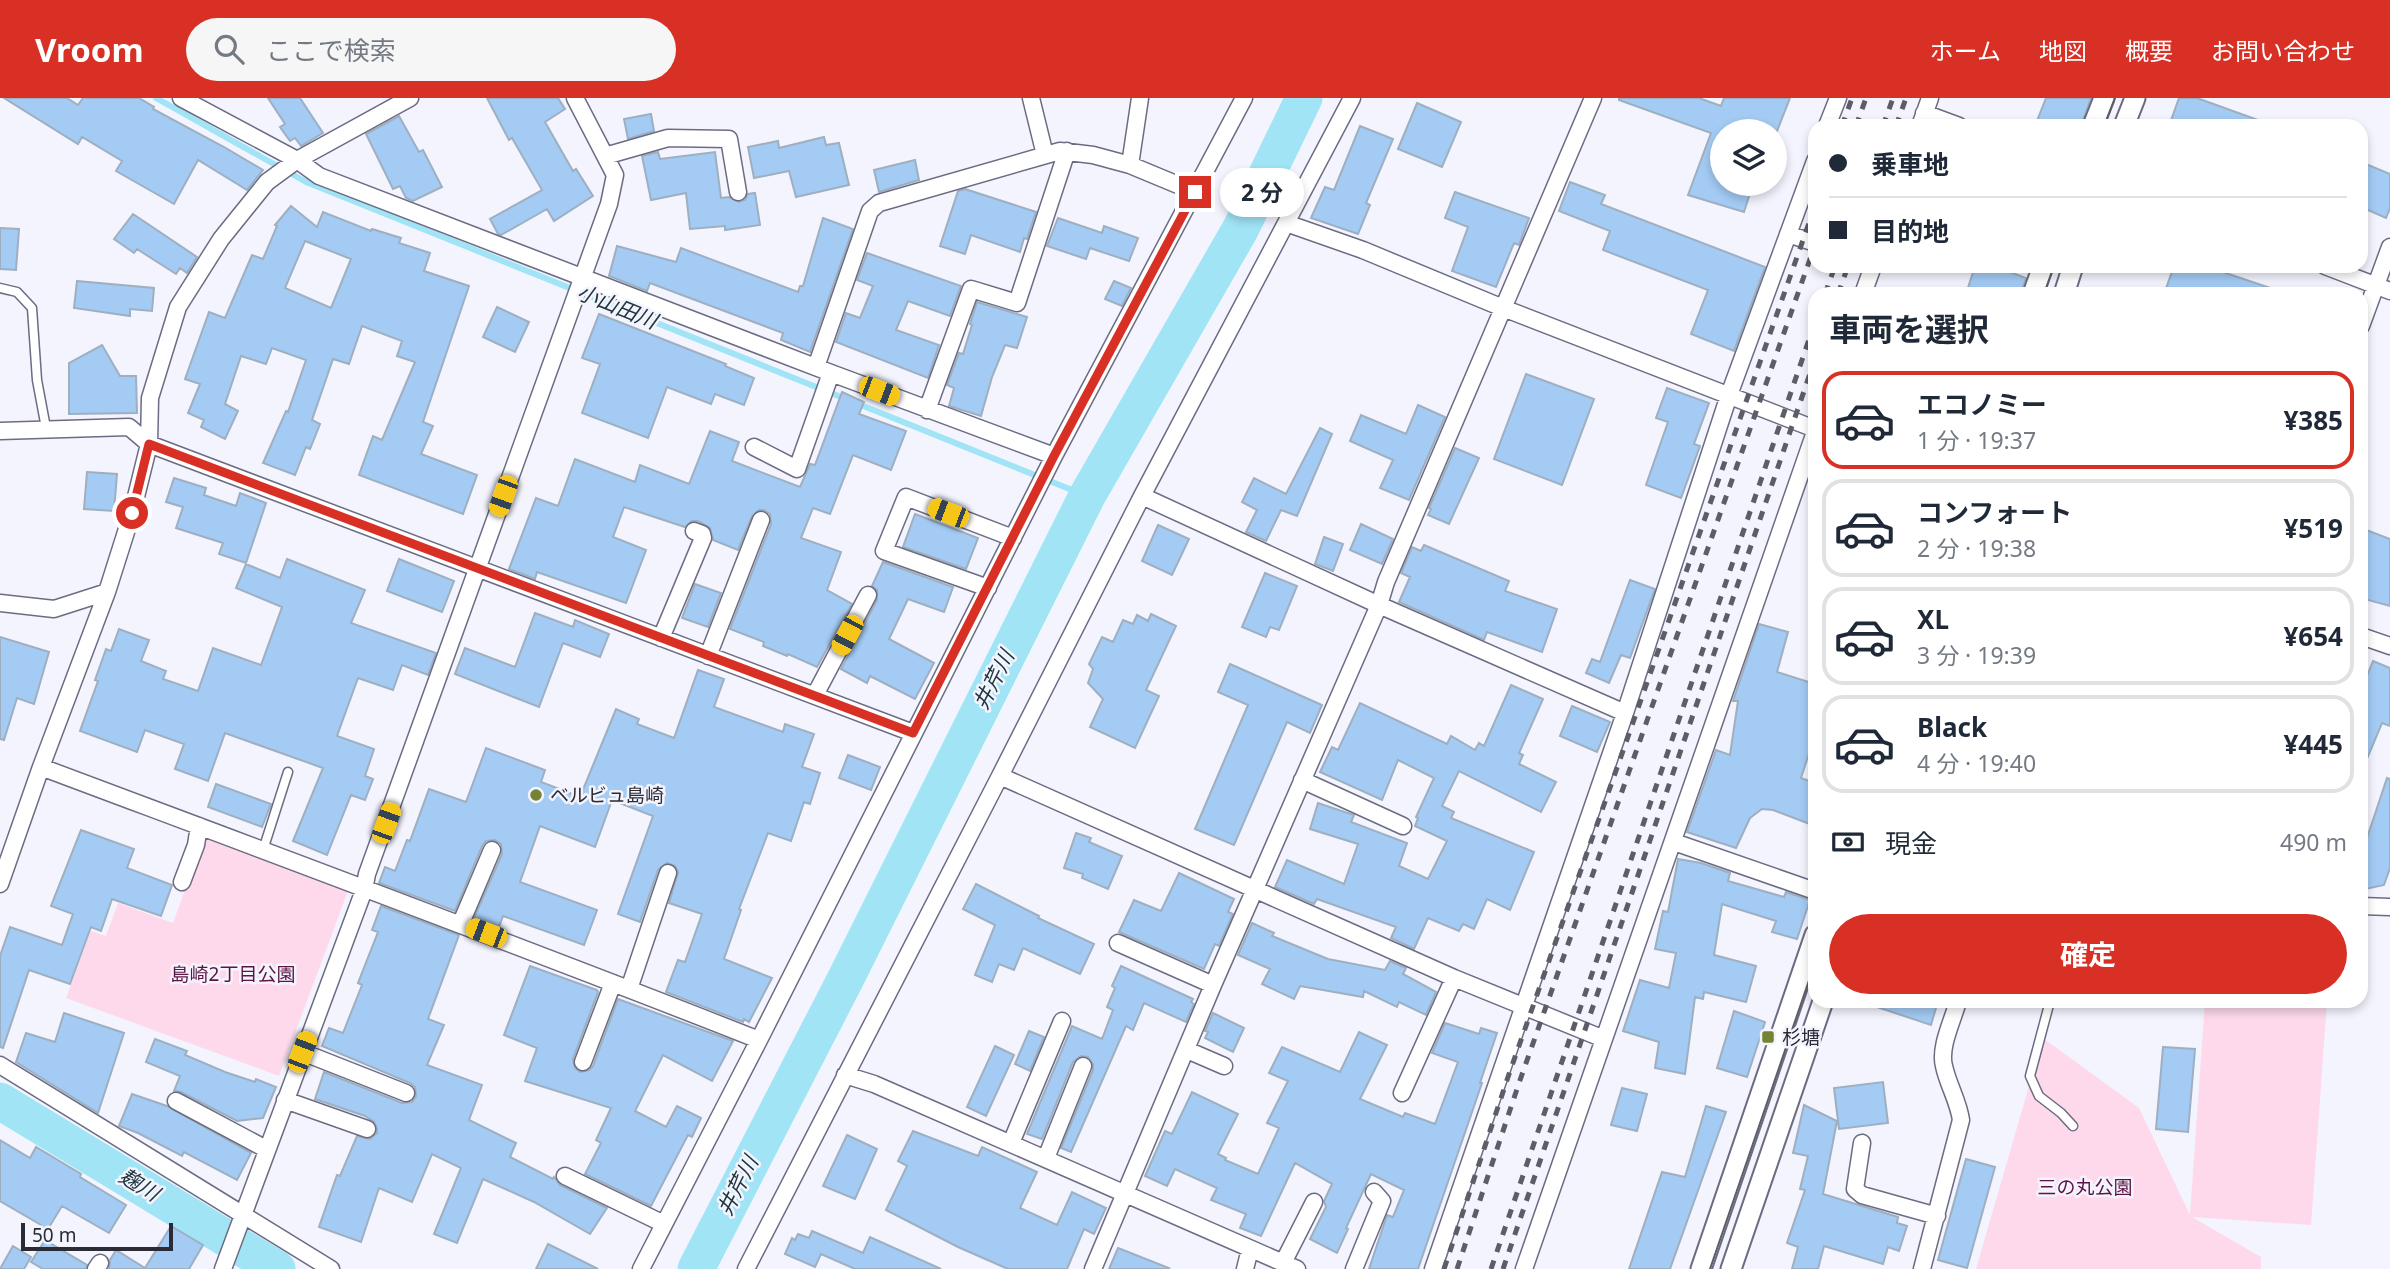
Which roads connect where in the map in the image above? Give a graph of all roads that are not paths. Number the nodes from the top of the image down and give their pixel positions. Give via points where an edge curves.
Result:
1 (181, 98) edge
2 (410, 98) edge
3 (575, 98) edge
4 (1031, 98) edge
5 (1140, 98) edge
6 (1244, 98) edge
7 (1352, 98) edge
8 (1592, 98) edge
9 (1838, 98) edge
10 (2104, 98) edge
11 (2135, 98) edge
12 (1925, 112) edge
13 (1830, 119) edge
14 (1942, 119) edge
15 (2096, 119) edge
16 (2127, 119) edge
17 (1067, 151) junction
18 (1045, 155) junction
19 (605, 156) junction
20 (297, 160) junction
21 (1130, 165) junction
22 (1808, 180) edge
23 (738, 192) dead end
24 (1195, 192) junction
25 (1286, 223) junction
26 (1788, 234) junction
27 (1808, 241) edge
28 (2390, 247) edge
29 (2343, 273) edge
30 (583, 278) junction
31 (0, 288) edge
32 (2383, 288) edge
33 (1503, 309) junction
34 (2368, 314) edge
35 (816, 367) junction
36 (831, 373) junction
37 (1729, 395) junction
38 (927, 410) junction
39 (47, 428) junction
40 (1808, 428) edge
41 (0, 431) edge
42 (149, 444) junction
43 (754, 447) dead end
44 (1808, 451) edge
45 (1054, 456) junction
46 (1142, 496) junction
47 (761, 520) dead end
48 (694, 531) dead end
49 (1013, 538) junction
50 (477, 569) junction
51 (988, 588) junction
52 (107, 592) junction
53 (868, 595) dead end
54 (0, 603) edge
55 (1379, 605) junction
56 (661, 638) junction
57 (2368, 638) edge
58 (2390, 646) edge
59 (708, 656) junction
60 (815, 695) junction
61 (1625, 713) junction
62 (913, 733) junction
63 (41, 767) junction
64 (288, 772) dead end
65 (1000, 776) junction
66 (1302, 780) junction
67 (199, 826) junction
68 (1403, 826) dead end
69 (1674, 842) junction
70 (264, 850) junction
71 (492, 850) dead end
72 (668, 873) dead end
73 (182, 882) dead end
74 (0, 884) edge
75 (1808, 889) edge
76 (364, 890) junction
77 (1256, 890) junction
78 (2368, 906) edge
79 (2390, 907) edge
80 (461, 923) junction
81 (1118, 943) dead end
82 (1808, 956) edge
83 (1454, 978) junction
84 (1213, 985) junction
85 (621, 986) junction
86 (1523, 1007) junction
87 (1821, 1008) edge
88 (1956, 1008) edge
89 (2048, 1008) edge
90 (1062, 1021) dead end
91 (1604, 1039) junction
92 (759, 1040) junction
93 (1187, 1051) junction
94 (302, 1052) junction
95 (583, 1062) dead end
96 (0, 1065) edge
97 (1083, 1066) dead end
98 (1224, 1066) dead end
99 (845, 1075) junction
100 (406, 1093) dead end
101 (1402, 1093) dead end
102 (285, 1100) junction
103 (176, 1101) dead end
104 (2073, 1126) dead end
105 (367, 1129) dead end
106 (1011, 1143) junction
107 (1862, 1143) dead end
108 (266, 1149) junction
109 (1046, 1158) junction
110 (565, 1176) dead end
111 (1374, 1192) dead end
112 (1124, 1194) junction
113 (1314, 1202) dead end
114 (1937, 1216) junction
115 (240, 1219) junction
116 (664, 1224) junction
117 (1250, 1249) junction
118 (1290, 1266) edge
119 (222, 1269) edge
120 (331, 1269) edge
121 (641, 1269) edge
122 (746, 1269) edge
123 (1093, 1269) edge
124 (1245, 1269) edge
125 (1354, 1269) edge
126 (1433, 1269) edge
127 (1524, 1269) edge
128 (1701, 1269) edge
129 (1731, 1269) edge
130 (1922, 1269) edge

1 - 20 street
2 - 20 street
3 - 19 street
4 - 18 street
5 - 21 street
6 - 24 street
7 - 25 street
8 - 33 street
9 - 13 street
10 - 15 street
11 - 16 street
12 - 14 street
17 - 18 street
17 - 21 street
17 - 38 street via 1017,303 971,289
18 - 35 street via 879,203 870,211
19 - 23 street via 668,138 729,139
19 - 30 street via 615,175
20 - 30 street via 319,176
20 - 42 street via 267,181 221,239 178,307 150,398
21 - 24 street
22 - 26 street
24 - 45 street
25 - 33 street
25 - 46 street
26 - 27 street
26 - 37 street
28 - 32 street
29 - 32 street
30 - 35 street
30 - 50 street
31 - 39 lane via 18,292 32,308 37,380
32 - 34 street
33 - 37 street
33 - 55 street
35 - 36 street
36 - 38 street
36 - 43 street via 797,470
37 - 40 street
37 - 61 street
38 - 45 street
39 - 41 street
39 - 42 street via 129,427
42 - 50 street
42 - 52 street
44 - 69 street
45 - 49 street
46 - 55 street
46 - 65 street
47 - 59 street
48 - 56 street via 703,538
49 - 51 street
49 - 51 street via 906,497 884,551
50 - 56 street
50 - 76 street
51 - 62 street
52 - 54 street via 54,609
52 - 63 street
53 - 60 street
55 - 61 street
55 - 66 street
56 - 59 street
57 - 58 street
59 - 60 street
60 - 62 street
61 - 86 street
62 - 92 street
63 - 67 street
63 - 74 street
64 - 70 lane
65 - 77 street
65 - 99 street
66 - 68 street
66 - 77 street
67 - 70 street
67 - 73 street
69 - 75 street
69 - 91 street
70 - 76 street
71 - 80 street
72 - 85 street
76 - 80 street
76 - 94 street
77 - 83 street
77 - 84 street
78 - 79 street
80 - 85 street
81 - 84 street
82 - 128 street
83 - 86 street
83 - 101 street
84 - 93 street
85 - 92 street
85 - 95 street
86 - 91 street
86 - 126 street
87 - 129 street
88 - 114 street via 1943,1065 1961,1119
89 - 104 lane via 2030,1076 2039,1096
90 - 106 street
91 - 127 street
92 - 116 street
93 - 98 street
93 - 112 street
94 - 100 street
94 - 102 street
96 - 115 street
97 - 109 street
99 - 106 street
99 - 122 street
102 - 105 street
102 - 108 street
103 - 108 street
106 - 109 street
107 - 114 street via 1855,1189 1862,1195
108 - 115 street
109 - 112 street
110 - 116 street
111 - 125 street via 1382,1201
112 - 117 street
112 - 123 street
113 - 118 street
114 - 130 street
115 - 119 street
115 - 120 street
116 - 121 street
117 - 118 street
117 - 124 street

